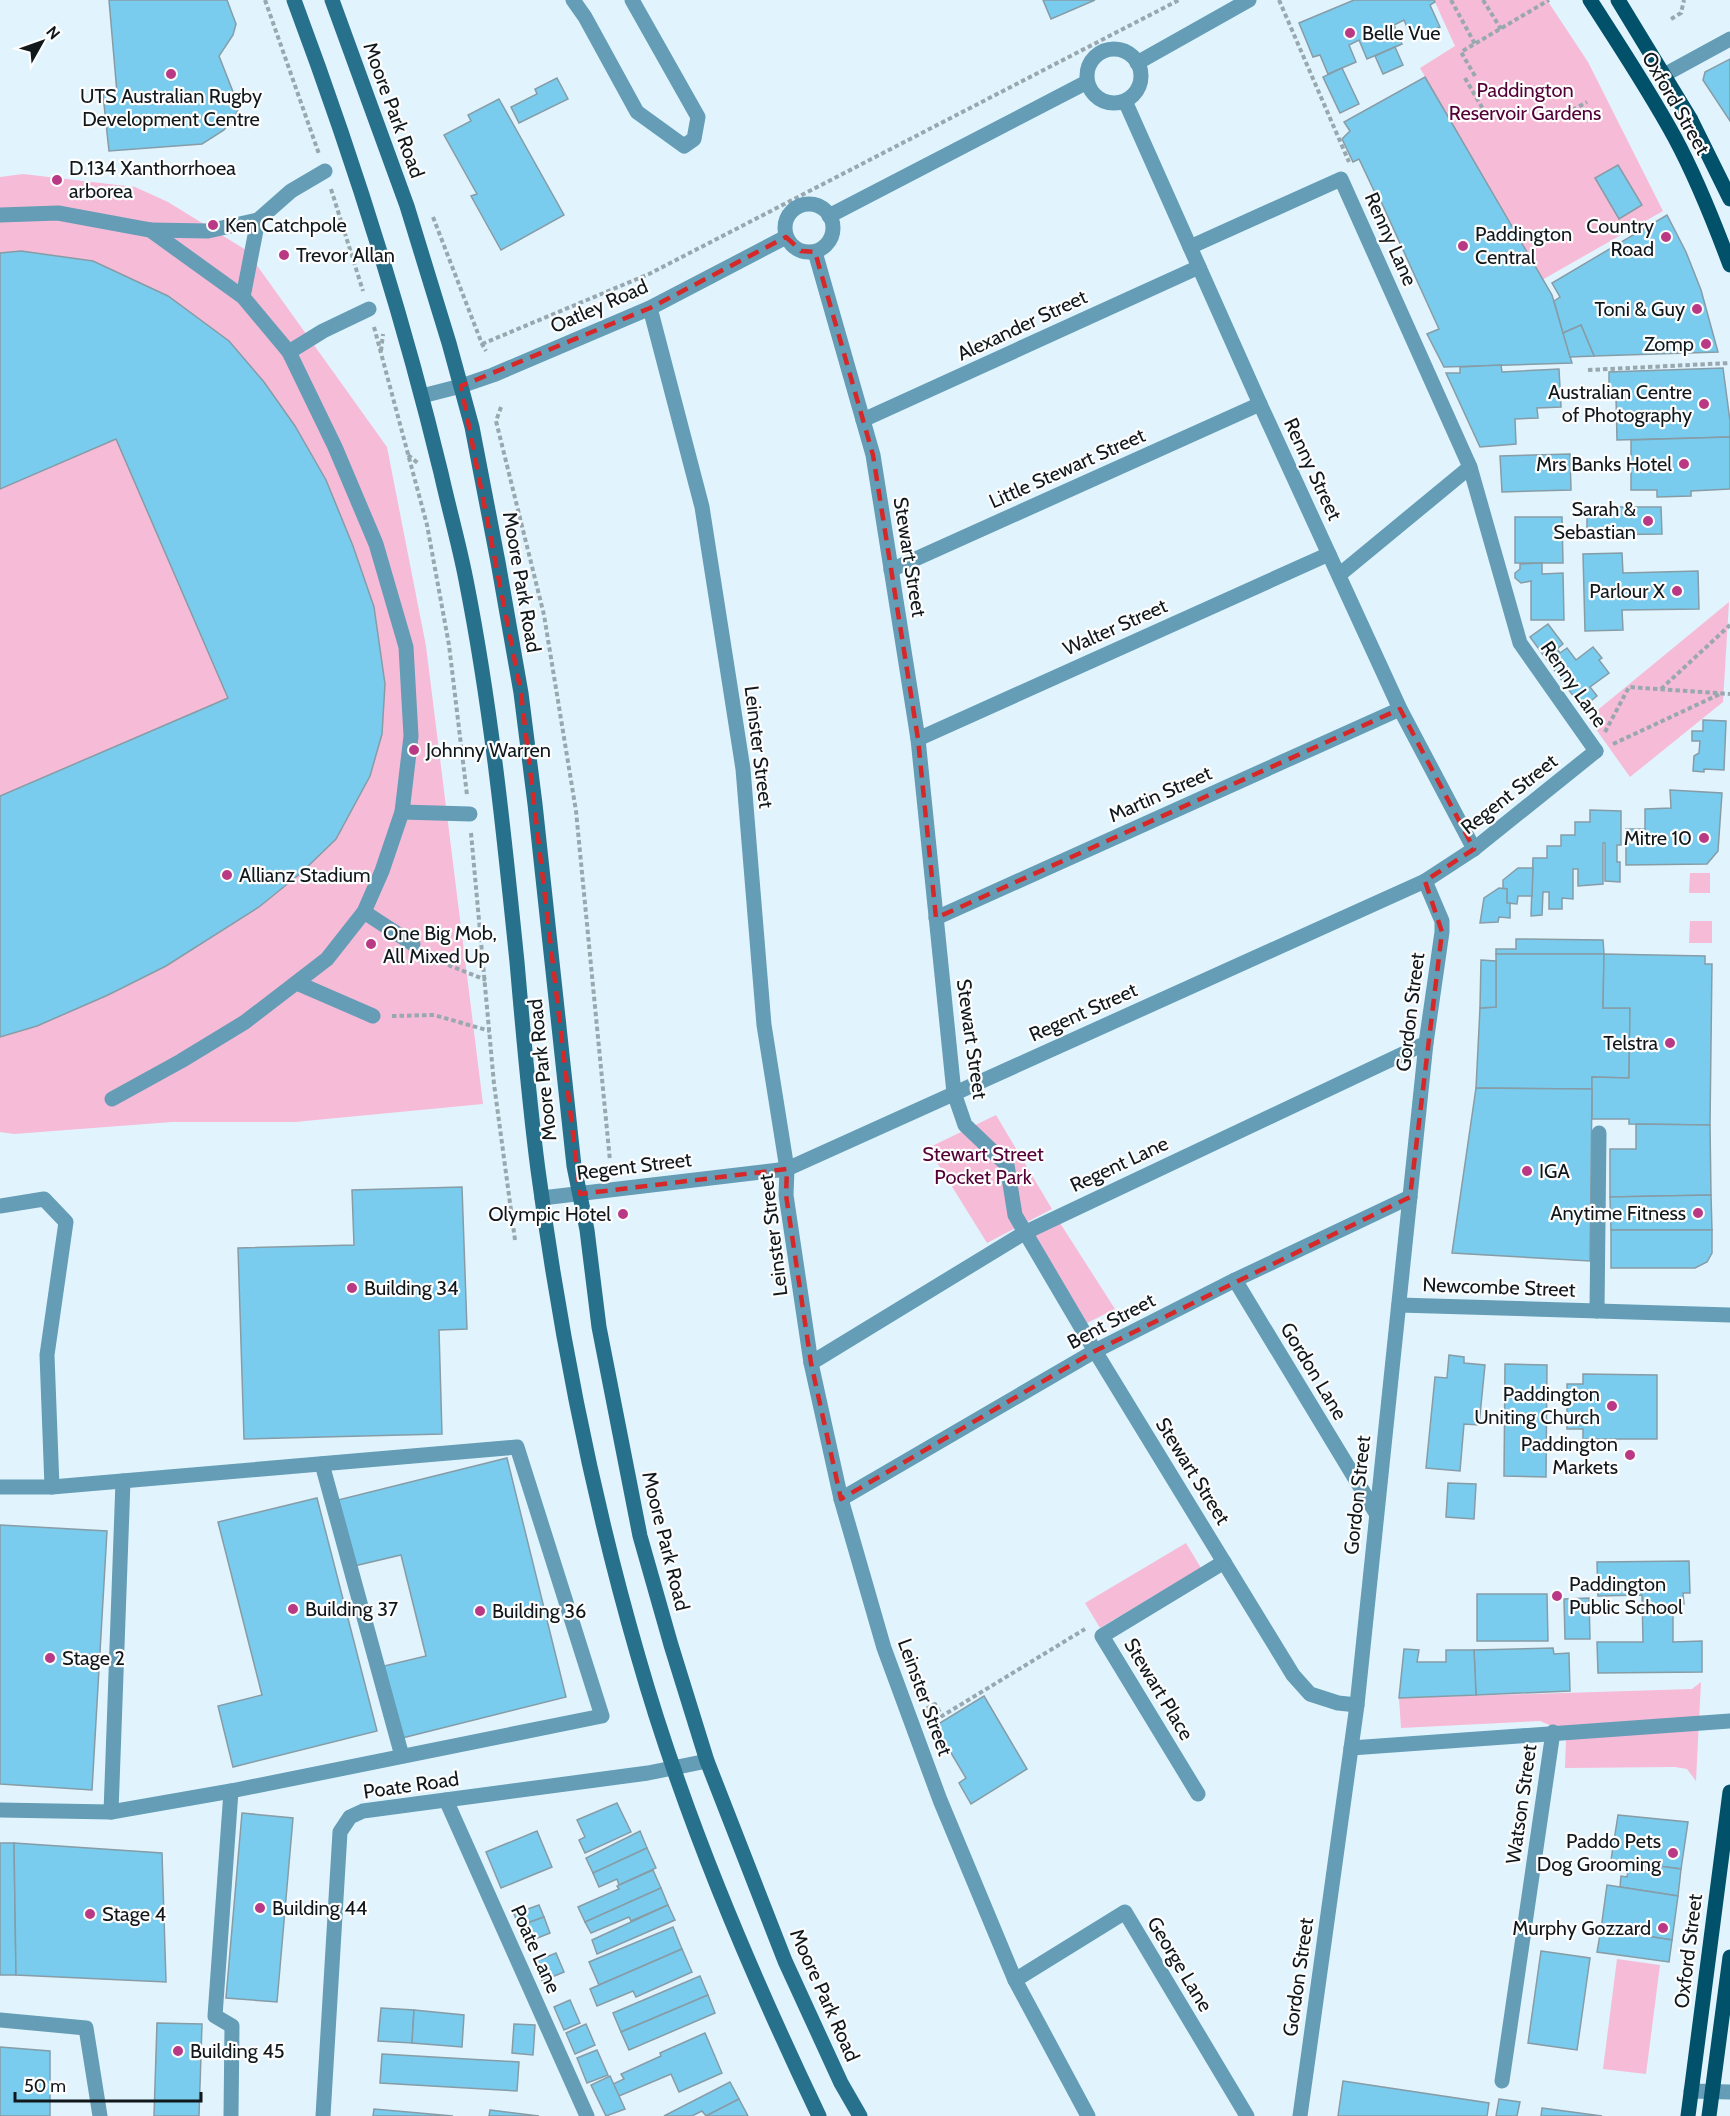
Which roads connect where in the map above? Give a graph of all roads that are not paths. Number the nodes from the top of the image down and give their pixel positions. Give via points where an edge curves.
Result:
1 (294, 0) edge
2 (332, 0) edge
3 (573, 0) edge
4 (632, 0) edge
5 (1249, 0) edge
6 (1590, 0) edge
7 (1618, 0) edge
8 (1730, 39) edge
9 (1137, 63) junction
10 (1664, 75) junction
11 (1087, 82) junction
12 (1645, 86) junction
13 (1125, 101) junction
14 (325, 171) dead end
15 (1730, 199) edge
16 (0, 215) edge
17 (829, 216) junction
18 (258, 220) junction
19 (150, 230) junction
20 (786, 237) junction
21 (1190, 247) junction
22 (815, 252) junction
23 (1730, 265) edge
24 (1198, 267) junction
25 (243, 297) junction
26 (650, 308) junction
27 (369, 309) dead end
28 (289, 352) junction
29 (461, 386) junction
30 (422, 396) junction
31 (1260, 404) junction
32 (863, 420) junction
33 (1470, 467) junction
34 (1329, 554) junction
35 (891, 570) junction
36 (1339, 574) junction
37 (1400, 709) junction
38 (918, 739) junction
39 (1596, 751) joint
40 (402, 812) junction
41 (470, 814) dead end
42 (1474, 849) junction
43 (1425, 881) junction
44 (364, 912) junction
45 (936, 918) junction
46 (413, 944) dead end
47 (297, 983) junction
48 (373, 1016) road end
49 (1426, 1043) junction
50 (954, 1093) junction
51 (112, 1099) dead end
52 (1599, 1133) dead end
53 (787, 1169) junction
54 (580, 1194) junction
55 (1410, 1197) junction
56 (542, 1198) junction
57 (0, 1206) edge
58 (1024, 1233) junction
59 (1235, 1280) junction
60 (1399, 1305) junction
61 (1597, 1311) junction
62 (1730, 1315) edge
63 (1095, 1351) junction
64 (811, 1363) junction
65 (322, 1464) junction
66 (123, 1481) junction
67 (0, 1487) edge
68 (52, 1487) junction
69 (841, 1499) junction
70 (1376, 1513) junction
71 (1224, 1562) junction
72 (1357, 1705) junction
73 (1730, 1721) edge
74 (1552, 1732) junction
75 (1351, 1748) junction
76 (402, 1756) junction
77 (707, 1761) junction
78 (674, 1768) junction
79 (231, 1791) junction
80 (1730, 1792) edge
81 (1198, 1794) dead end
82 (446, 1800) junction
83 (0, 1810) edge
84 (111, 1812) junction
85 (1730, 1957) edge
86 (1015, 1980) junction
87 (0, 2020) edge
88 (1502, 2081) dead end
89 (1691, 2091) junction
90 (1712, 2092) junction
91 (1730, 2092) edge
92 (100, 2116) edge
93 (231, 2116) edge
94 (324, 2116) edge
95 (587, 2116) edge
96 (819, 2116) edge
97 (860, 2116) edge
98 (1089, 2116) edge
99 (1247, 2116) edge
100 (1300, 2116) edge
101 (1688, 2116) edge
102 (1709, 2116) edge

1 - 30 main road, Moore Park Road via 376,234
2 - 29 main road, Moore Park Road via 407,206
3 - 4 street via 637,112 684,146 694,138 698,117
5 - 9 street
6 - 12 main road, Oxford Street
7 - 10 main road, Oxford Street
8 - 10 street
9 - 11 street via 1125,51 1100,52 1089,65
9 - 13 street via 1141,71 1138,89
10 - 12 main road
10 - 15 main road, Oxford Street
11 - 13 street via 1101,100 1117,104
11 - 17 street
12 - 23 main road, Oxford Street via 1713,218
13 - 21 street, Renny Street
14 - 18 street via 291,191
16 - 19 street via 58,213
17 - 20 street via 814,205 799,207 787,218
17 - 22 street via 832,234 824,247
18 - 19 street via 208,231
18 - 25 street
19 - 25 street
20 - 22 street via 793,247
20 - 26 street, Oatley Road
21 - 24 street, Renny Street
21 - 33 street, Renny Lane via 1341,179
22 - 32 street, Stewart Street
24 - 31 street, Renny Street
24 - 32 street, Alexander Street
25 - 28 street
26 - 29 street, Oatley Road
26 - 53 street, Leinster Street via 702,507 743,769 764,1025
27 - 28 street
28 - 40 street via 376,544 406,647 411,736
29 - 30 street, Oatley Road
29 - 54 main road, Moore Park Road via 521,693 572,1155
30 - 56 main road, Moore Park Road via 465,574 490,725
31 - 34 street, Renny Street
31 - 35 street, Little Stewart Street
32 - 35 street, Stewart Street via 873,455
33 - 36 street
33 - 39 street, Renny Lane via 1520,643
34 - 36 street, Renny Street
34 - 38 street, Walter Street
35 - 38 street, Stewart Street
36 - 37 street, Renny Street
37 - 42 street, Renny Street
37 - 45 street, Martin Street
38 - 45 street, Stewart Street
39 - 42 street, Regent Street
40 - 41 street
40 - 44 street
42 - 43 street, Regent Street
43 - 49 street, Gordon Street via 1442,921
43 - 50 street, Regent Street
44 - 46 street
44 - 47 street via 327,959
45 - 50 street, Stewart Street
47 - 48 street
47 - 51 street via 245,1022
49 - 55 street, Gordon Street
49 - 58 street, Regent Lane
50 - 53 street, Regent Street
50 - 58 street, Stewart Street via 965,1125 1007,1165 1015,1215
52 - 61 street, Newcombe Street
53 - 54 street, Regent Street
53 - 64 street, Leinster Street via 786,1195
54 - 56 street, Regent Street
54 - 77 main road, Moore Park Road via 599,1327 640,1536
55 - 59 street, Bent Street
55 - 60 street, Gordon Street
56 - 78 main road, Moore Park Road via 577,1401 611,1556
57 - 68 street via 44,1199 66,1222 47,1354
58 - 63 street, Stewart Street
58 - 64 street, Regent Lane
59 - 63 street, Bent Street
59 - 70 street, Gordon Lane
60 - 61 street, Newcombe Street
60 - 70 street, Gordon Street
61 - 62 street, Newcombe Street
63 - 69 street, Bent Street
63 - 71 street, Stewart Street
64 - 69 street, Leinster Street
65 - 66 street
65 - 76 street
65 - 76 street via 517,1447 602,1716
66 - 68 street
66 - 84 street
67 - 68 street
69 - 86 street, Leinster Street via 884,1648 940,1800
70 - 72 street, Gordon Street
71 - 72 street, Stewart Street via 1293,1675 1310,1694
71 - 81 street, Stewart Place via 1102,1636
72 - 75 street, Gordon Street
73 - 74 street
74 - 75 street, Watson Street
74 - 88 street, Watson Street
75 - 100 street, Gordon Street
76 - 79 street
77 - 78 street, Poate Road
77 - 97 main road, Moore Park Road via 785,1961
78 - 82 street, Poate Road
78 - 96 main road, Moore Park Road via 768,2010
79 - 84 street
79 - 93 street via 215,2016 232,2026
80 - 89 main road, Oxford Street
82 - 94 street, Poate Road via 363,1811 350,1817 340,1832
82 - 95 street, Poate Lane
83 - 84 street
85 - 90 main road
86 - 98 street, Leinster Street
86 - 99 street, George Lane via 1125,1912
87 - 92 street via 86,2028
89 - 90 street
89 - 101 main road, Oxford Street
90 - 91 street
90 - 102 main road

